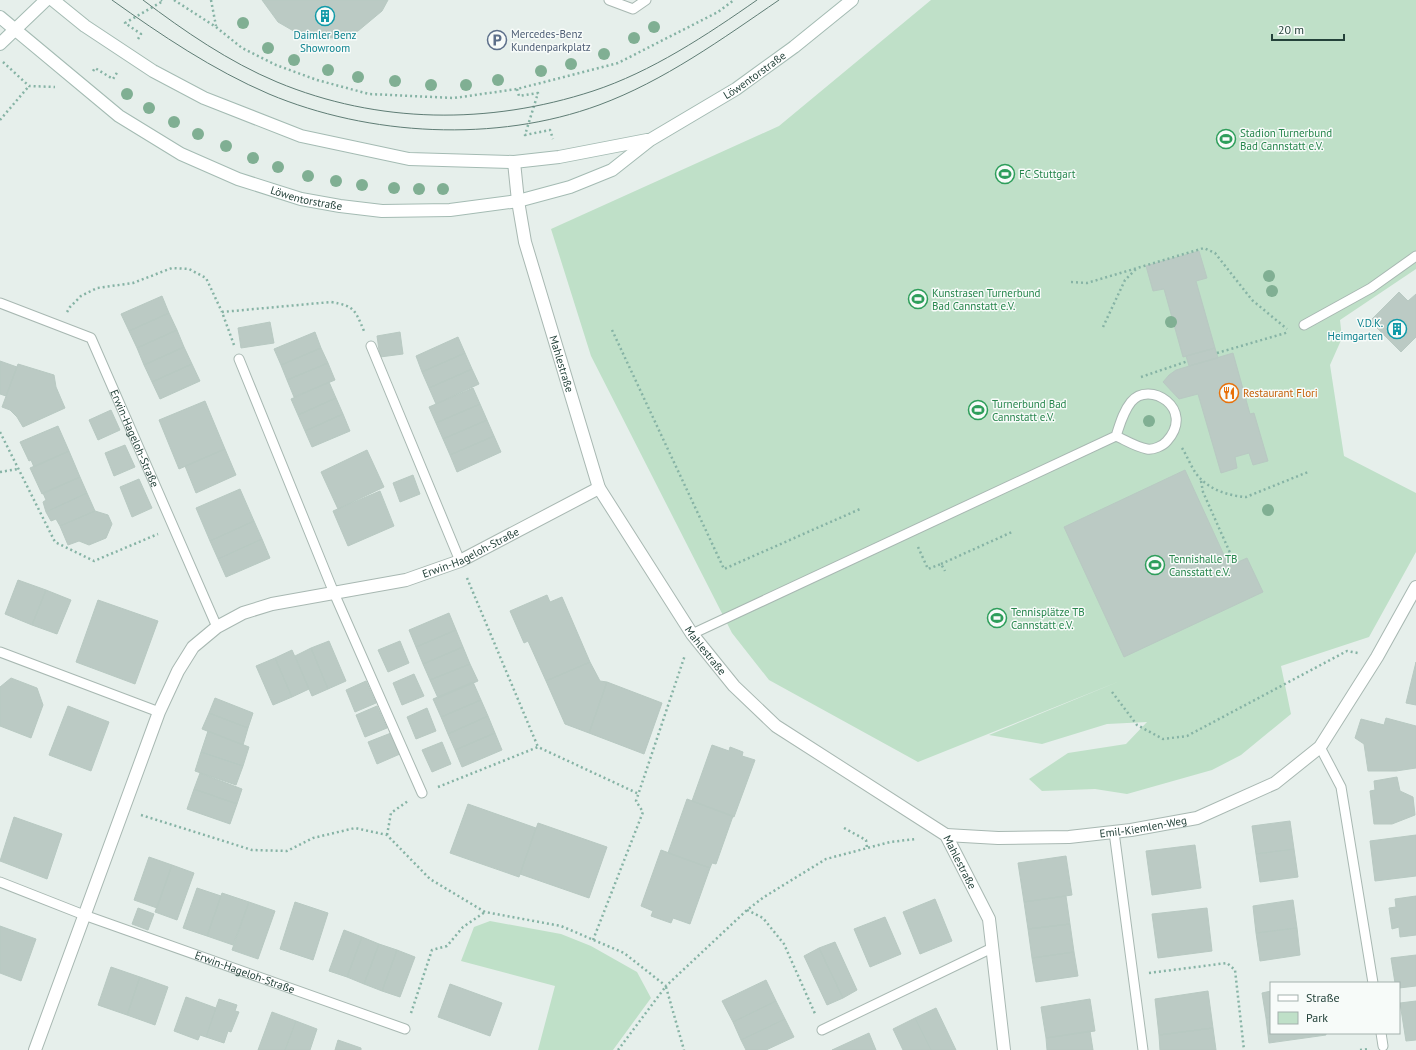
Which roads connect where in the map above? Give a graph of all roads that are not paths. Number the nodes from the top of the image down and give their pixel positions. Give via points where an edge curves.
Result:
1 (46, 0) edge
2 (54, 0) edge
3 (609, 0) edge
4 (646, 0) edge
5 (852, 0) edge
6 (0, 17) edge
7 (15, 29) junction
8 (0, 44) edge
9 (650, 140) junction
10 (514, 162) junction
11 (518, 201) junction
12 (1416, 256) edge
13 (0, 303) edge
14 (1304, 325) dead end
15 (371, 346) road end
16 (238, 358) road end
17 (1116, 436) junction
18 (599, 488) junction
19 (460, 561) junction
20 (1416, 587) edge
21 (334, 593) junction
22 (217, 627) junction
23 (692, 634) junction
24 (0, 652) edge
25 (159, 712) junction
26 (1320, 747) junction
27 (422, 793) road end
28 (1114, 832) junction
29 (946, 835) junction
30 (0, 882) edge
31 (84, 915) junction
32 (992, 948) junction
33 (1373, 982) edge
34 (405, 1029) road end
35 (822, 1030) road end
36 (1381, 1034) edge
37 (1383, 1046) dead end
38 (35, 1050) edge
39 (1004, 1050) edge
40 (1143, 1050) edge

1 - 7 street
2 - 10 street, Löwentorstraße via 85,26 128,56 204,98 301,136 409,159
3 - 4 lane via 633,9
5 - 9 street, Löwentorstraße via 736,89
6 - 7 street, Löwentorstraße
7 - 8 street
7 - 11 street, Löwentorstraße via 119,116 180,154 238,179 301,199 382,211 450,210
9 - 10 street, Löwentorstraße via 559,157
9 - 11 street, Löwentorstraße via 612,170 570,187
10 - 11 street, Mahlestraße
11 - 18 street, Mahlestraße via 525,242
12 - 14 lane via 1371,288
13 - 22 lane, Erwin-Hageloh-Straße via 91,338
15 - 19 lane
16 - 21 lane
17 - 17 lane via 1148,449 1164,445 1174,433 1177,422 1174,409 1166,400 1155,395 1142,395 1132,401 1123,415
17 - 23 lane
18 - 19 street, Erwin-Hageloh-Straße
18 - 23 street, Mahlestraße
19 - 21 street, Erwin-Hageloh-Straße via 406,580
20 - 26 street, Emil-Kiemlen-Weg via 1377,657
21 - 22 street, Erwin-Hageloh-Straße via 243,612
21 - 27 lane
22 - 25 street, Erwin-Hageloh-Straße via 193,647 178,671
23 - 29 street, Mahlestraße via 734,686 776,726
24 - 25 lane
25 - 31 street, Erwin-Hageloh-Straße
26 - 28 street, Emil-Kiemlen-Weg via 1275,782 1197,818
26 - 33 lane via 1341,787
28 - 29 street, Emil-Kiemlen-Weg via 998,838
28 - 40 lane
29 - 32 street, Mahlestraße via 989,919
30 - 31 lane, Erwin-Hageloh-Straße
31 - 34 lane, Erwin-Hageloh-Straße
31 - 38 street, Erwin-Hageloh-Straße
32 - 35 lane
32 - 39 street, Mahlestraße
36 - 37 lane

